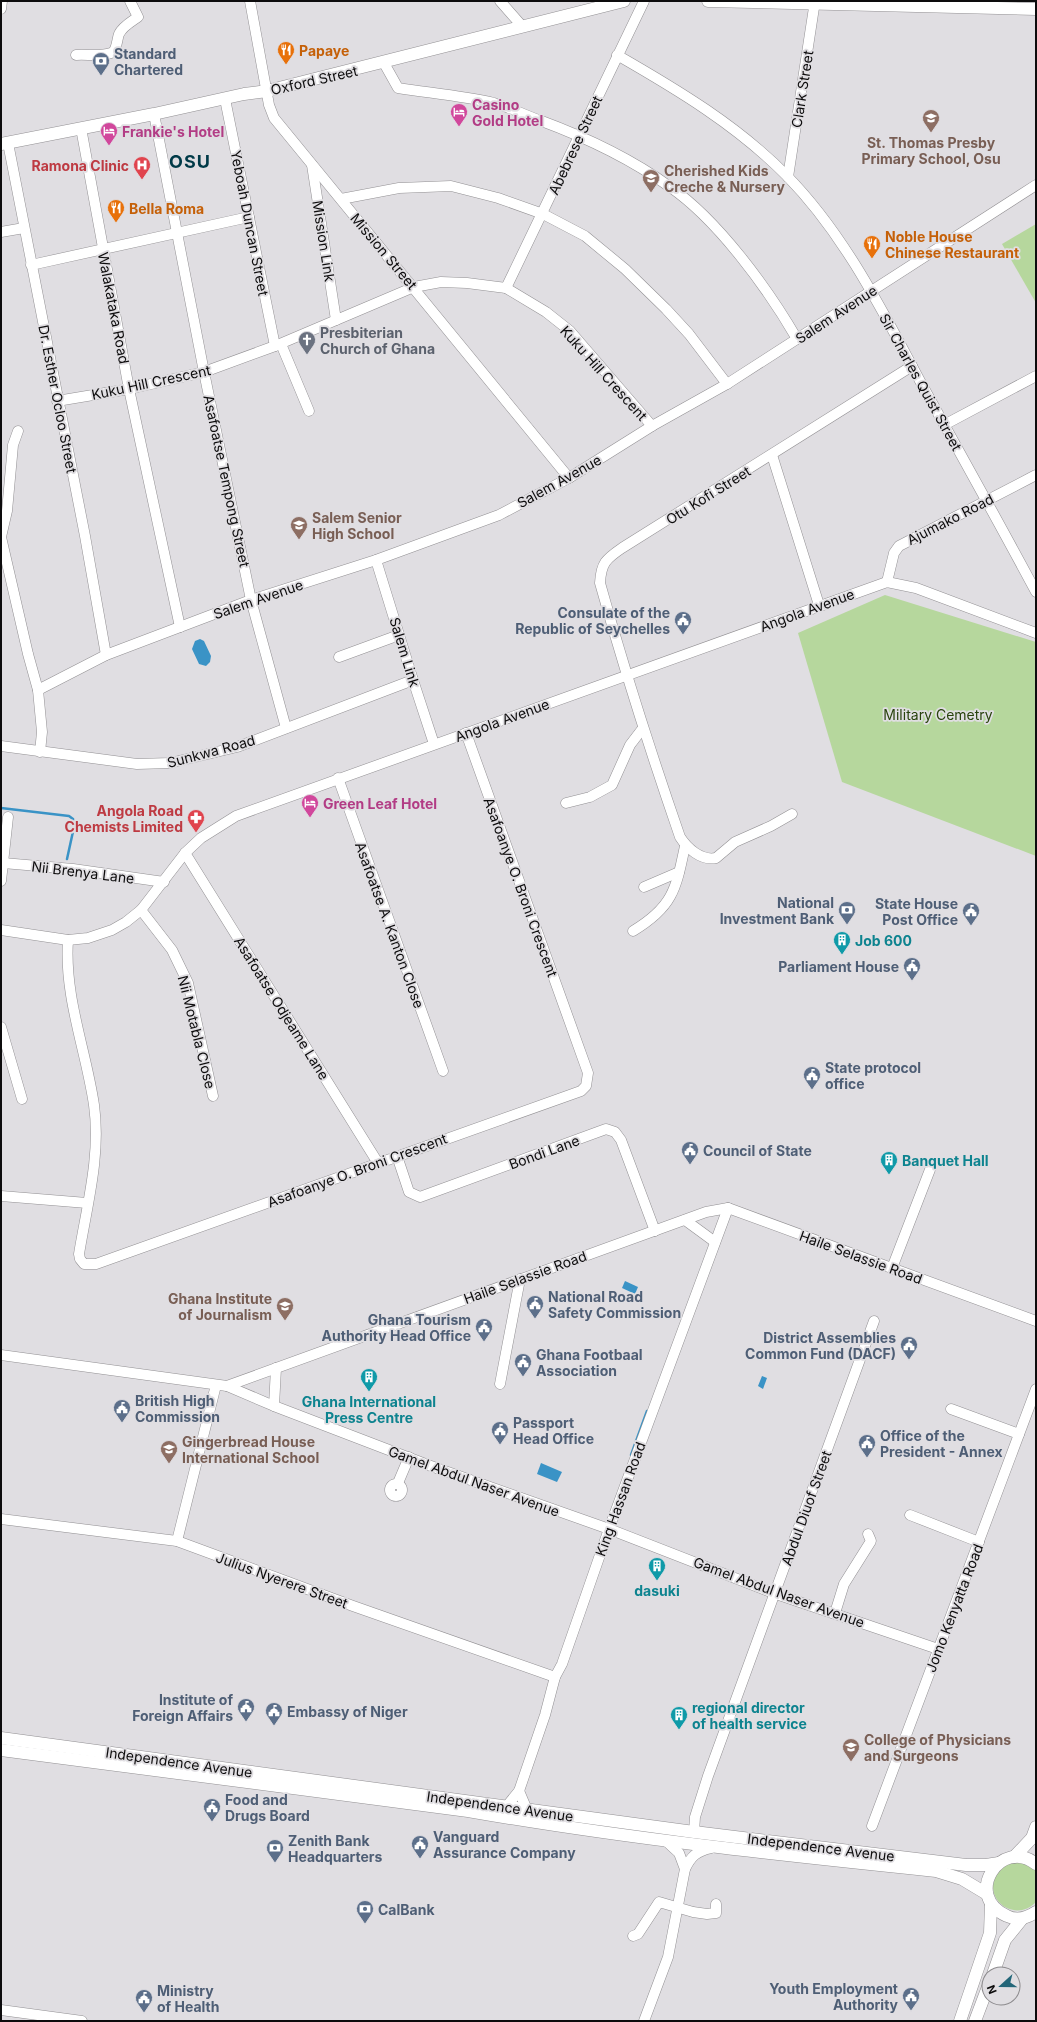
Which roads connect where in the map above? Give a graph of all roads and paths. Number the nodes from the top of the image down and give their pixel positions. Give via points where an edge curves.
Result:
1 (2, 1) edge
2 (130, 1) edge
3 (250, 1) edge
4 (500, 1) edge
5 (624, 1) edge
6 (644, 1) edge
7 (708, 1) edge
8 (815, 2) edge
9 (978, 4) edge
10 (1, 9) edge
11 (1036, 9) edge
12 (522, 26) junction
13 (76, 55) dead end
14 (617, 56) junction
15 (384, 63) junction
16 (267, 91) junction
17 (225, 99) junction
18 (154, 114) junction
19 (81, 128) junction
20 (579, 135) junction
21 (4, 143) edge
22 (311, 163) junction
23 (788, 177) junction
24 (1036, 185) edge
25 (340, 199) junction
26 (543, 214) junction
27 (249, 217) junction
28 (24, 228) junction
29 (1, 232) edge
30 (177, 232) junction
31 (103, 249) junction
32 (31, 265) junction
33 (414, 286) junction
34 (506, 288) junction
35 (871, 291) junction
36 (336, 320) junction
37 (798, 339) junction
38 (278, 345) junction
39 (912, 366) junction
40 (204, 372) junction
41 (1036, 376) edge
42 (727, 384) junction
43 (129, 389) junction
44 (58, 402) junction
45 (309, 411) dead end
46 (944, 425) junction
47 (652, 426) junction
48 (18, 431) dead end
49 (772, 455) junction
50 (1036, 475) edge
51 (569, 478) junction
52 (986, 501) junction
53 (1, 537) edge
54 (376, 560) junction
55 (1036, 570) edge
56 (1026, 573) junction
57 (887, 582) junction
58 (1036, 592) edge
59 (251, 600) junction
60 (819, 606) junction
61 (180, 627) junction
62 (1036, 633) edge
63 (399, 635) junction
64 (106, 655) junction
65 (339, 657) dead end
66 (626, 676) junction
67 (413, 680) junction
68 (38, 690) junction
69 (286, 728) junction
70 (643, 728) junction
71 (466, 733) junction
72 (434, 744) junction
73 (1, 746) edge
74 (40, 752) junction
75 (338, 778) junction
76 (566, 803) dead end
77 (792, 814) dead end
78 (8, 817) dead end
79 (685, 846) junction
80 (185, 853) junction
81 (3, 863) junction
82 (680, 872) junction
83 (1, 881) edge
84 (164, 882) junction
85 (644, 887) dead end
86 (141, 910) junction
87 (1, 930) edge
88 (633, 931) dead end
89 (68, 940) junction
90 (1, 1027) edge
91 (443, 1071) dead end
92 (213, 1096) dead end
93 (22, 1099) dead end
94 (398, 1156) junction
95 (378, 1163) junction
96 (932, 1167) dead end
97 (1, 1196) edge
98 (87, 1203) junction
99 (728, 1208) junction
100 (685, 1220) junction
101 (655, 1231) junction
102 (715, 1242) junction
103 (892, 1268) junction
104 (520, 1279) junction
105 (874, 1321) dead end
106 (1036, 1321) edge
107 (1, 1355) edge
108 (276, 1368) junction
109 (500, 1384) dead end
110 (216, 1385) junction
111 (227, 1386) junction
112 (1036, 1389) edge
113 (274, 1406) junction
114 (951, 1409) dead end
115 (1019, 1434) junction
116 (409, 1457) junction
117 (398, 1483) dead end
118 (910, 1516) dead end
119 (1, 1519) edge
120 (609, 1529) junction
121 (868, 1534) dead end
122 (177, 1541) junction
123 (979, 1542) junction
124 (776, 1594) junction
125 (835, 1613) junction
126 (938, 1649) junction
127 (555, 1677) junction
128 (1, 1738) edge
129 (1, 1750) edge
130 (519, 1792) junction
131 (506, 1807) junction
132 (527, 1810) junction
133 (872, 1826) dead end
134 (1036, 1827) edge
135 (694, 1832) junction
136 (666, 1841) junction
137 (715, 1848) junction
138 (1014, 1857) junction
139 (999, 1863) junction
140 (1036, 1864) edge
141 (685, 1870) junction
142 (989, 1899) junction
143 (716, 1904) dead end
144 (677, 1908) junction
145 (1036, 1912) edge
146 (1022, 1919) junction
147 (633, 1936) dead end
148 (996, 1966) edge
149 (981, 2005) edge
150 (1, 2010) edge
151 (82, 2021) edge
152 (644, 2021) edge
153 (960, 2021) edge
154 (975, 2021) edge

1 - 10 street
2 - 13 street via 138,17 120,33 115,50 98,55
3 - 16 street, Mission Street
4 - 12 street
5 - 12 main road, Oxford Street
6 - 14 street, Abebrese Street
7 - 8 main road
8 - 9 main road
8 - 23 street, Clark Street
9 - 11 main road
12 - 15 main road, Oxford Street
14 - 20 street, Abebrese Street
14 - 23 street, Sir Charles Quist Street via 705,108 755,146
15 - 16 main road, Oxford Street
15 - 20 street via 398,88 494,103
16 - 17 main road, Oxford Street
16 - 22 street, Mission Street via 274,118
17 - 18 main road, Oxford Street
17 - 27 street, Yeboah Duncan Street
18 - 19 main road, Oxford Street
18 - 30 street, Asafoatse Tempong Street
19 - 21 main road, Oxford Street
19 - 31 street, Walakataka Road
20 - 26 street, Abebrese Street
20 - 37 street via 649,173 672,188 702,215 735,250 783,314
21 - 28 street, Dr. Esther Ocloo Street
22 - 25 street, Mission Street
22 - 36 street, Mission Link
23 - 35 street, Sir Charles Quist Street via 828,225
24 - 35 street, Salem Avenue
25 - 26 street via 399,188 451,186 498,198
25 - 33 street, Mission Street
26 - 34 street, Abebrese Street
26 - 42 street via 585,236 625,268 689,334
27 - 30 street
27 - 38 street, Yeboah Duncan Street
28 - 29 street
28 - 32 street, Dr. Esther Ocloo Street
30 - 31 street
30 - 40 street, Asafoatse Tempong Street
31 - 32 street
31 - 43 street, Walakataka Road
32 - 44 street, Dr. Esther Ocloo Street
33 - 34 street, Kuku Hill Crescent via 454,282
33 - 36 street, Kuku Hill Crescent
33 - 51 street, Mission Street
34 - 47 street, Kuku Hill Crescent via 546,312 570,331
35 - 37 street, Salem Avenue
35 - 39 street, Sir Charles Quist Street
36 - 38 street, Kuku Hill Crescent
37 - 42 street, Salem Avenue
38 - 40 street, Kuku Hill Crescent
38 - 45 street, Yeboah Duncan Street
39 - 46 street, Sir Charles Quist Street
39 - 49 street, Otu Kofi Street
40 - 43 street, Kuku Hill Crescent
40 - 59 street, Asafoatse Tempong Street
41 - 46 street
42 - 47 street, Salem Avenue
43 - 44 street, Kuku Hill Crescent
43 - 61 street, Walakataka Road
44 - 64 street, Dr. Esther Ocloo Street
46 - 52 street, Sir Charles Quist Street
47 - 51 street, Salem Avenue
48 - 53 street via 13,445 8,511
49 - 60 street
49 - 66 street, Otu Kofi Street via 607,558 600,570 600,583
50 - 52 street, Ajumako Road
51 - 54 street, Salem Avenue via 499,514
52 - 56 street, Sir Charles Quist Street
52 - 57 street, Ajumako Road via 899,546 894,553
53 - 68 street
54 - 59 street, Salem Avenue
54 - 63 street, Salem Link
55 - 56 street
56 - 58 street, Sir Charles Quist Street
57 - 60 street, Angola Avenue
57 - 62 street via 916,588
59 - 61 street, Salem Avenue
59 - 69 street, Asafoatse Tempong Street
60 - 66 street, Angola Avenue
61 - 64 street, Salem Avenue
63 - 65 street
63 - 67 street, Salem Link
64 - 68 street, Salem Avenue
66 - 70 street, Otu Kofi Street
66 - 71 street, Angola Avenue
67 - 69 street, Sunkwa Road
67 - 72 street, Salem Link
68 - 74 street via 42,732
69 - 74 street, Sunkwa Road via 237,747 170,763 150,765
70 - 76 street via 630,745 612,785 590,797
70 - 79 street, Otu Kofi Street
71 - 72 street, Angola Avenue
71 - 94 street, Asafoanye O. Broni Crescent via 588,1073 588,1081 581,1092
72 - 75 street, Angola Avenue
73 - 74 street, Sunkwa Road
75 - 80 street, Angola Avenue via 236,816 201,838
75 - 91 street, Asafoatse A. Kanton Close
77 - 79 street via 735,842 716,858 696,853
78 - 81 street
79 - 82 street
80 - 84 street, Angola Avenue
80 - 95 street, Asafoatse Odjeame Lane
81 - 83 street
81 - 84 street, Nii Brenya Lane via 73,869
82 - 85 street
82 - 88 street via 674,891 662,909 653,919
84 - 86 street, Angola Avenue
86 - 89 street, Angola Avenue via 112,930 88,938
86 - 92 street, Nii Motabla Close via 172,950 188,983
87 - 89 street, Angola Avenue
89 - 98 street, Asafoanye O. Broni Crescent via 67,970 89,1079 95,1126 94,1160
90 - 93 street
94 - 95 street, Asafoanye O. Broni Crescent
94 - 101 street, Bondi Lane via 409,1192 420,1197 606,1129 615,1132 622,1140
95 - 98 street, Asafoanye O. Broni Crescent via 96,1264 84,1264 79,1254
96 - 103 street
97 - 98 street
99 - 100 street, Haile Selassie Road
99 - 102 street, King Hassan Road
99 - 103 street, Haile Selassie Road
100 - 101 street, Haile Selassie Road
100 - 102 street
101 - 104 street, Haile Selassie Road
102 - 120 street, King Hassan Road
103 - 106 street, Haile Selassie Road
104 - 108 street, Haile Selassie Road
104 - 109 street
105 - 124 street, Abdul Diuof Street
107 - 110 street, Gamel Abdul Naser Avenue
108 - 111 street, Haile Selassie Road
108 - 113 street
110 - 111 street, Gamel Abdul Naser Avenue
110 - 122 street
111 - 113 street, Gamel Abdul Naser Avenue
112 - 115 street, Jomo Kenyatta Road
113 - 116 street, Gamel Abdul Naser Avenue
114 - 115 street
115 - 123 street, Jomo Kenyatta Road
116 - 117 street
116 - 120 street, Gamel Abdul Naser Avenue
118 - 123 street
119 - 122 street, Julius Nyerere Street
120 - 124 street, Gamel Abdul Naser Avenue
120 - 127 street, King Hassan Road via 562,1664
121 - 125 street via 871,1540 844,1584
122 - 127 street, Julius Nyerere Street via 360,1609
123 - 126 street, Jomo Kenyatta Road
124 - 125 street, Gamel Abdul Naser Avenue
124 - 135 street, Abdul Diuof Street via 708,1776
125 - 126 street, Gamel Abdul Naser Avenue
126 - 133 street, Jomo Kenyatta Road
127 - 130 street, King Hassan Road
128 - 131 main road, Independence Avenue
129 - 136 main road, Independence Avenue via 468,1811
130 - 131 street, King Hassan Road
130 - 132 street
131 - 132 main road, Independence Avenue
132 - 135 main road, Independence Avenue
134 - 138 main road via 1032,1838
135 - 139 main road, Independence Avenue via 966,1865
136 - 137 main road, Independence Avenue
136 - 141 street via 679,1853
137 - 141 street via 701,1850 695,1854
137 - 142 main road, Independence Avenue via 936,1870 962,1879
138 - 139 main road, Independence Avenue
138 - 140 main road
139 - 142 main road via 991,1871 987,1882
141 - 144 street
142 - 146 main road, Independence Avenue via 999,1913 1010,1918
142 - 153 main road via 988,1944
143 - 144 street via 717,1910 714,1914
144 - 147 street via 662,1902 657,1903 644,1926
144 - 152 street via 668,1957
145 - 146 main road
146 - 148 main road via 1005,1940
149 - 154 main road
150 - 151 street

